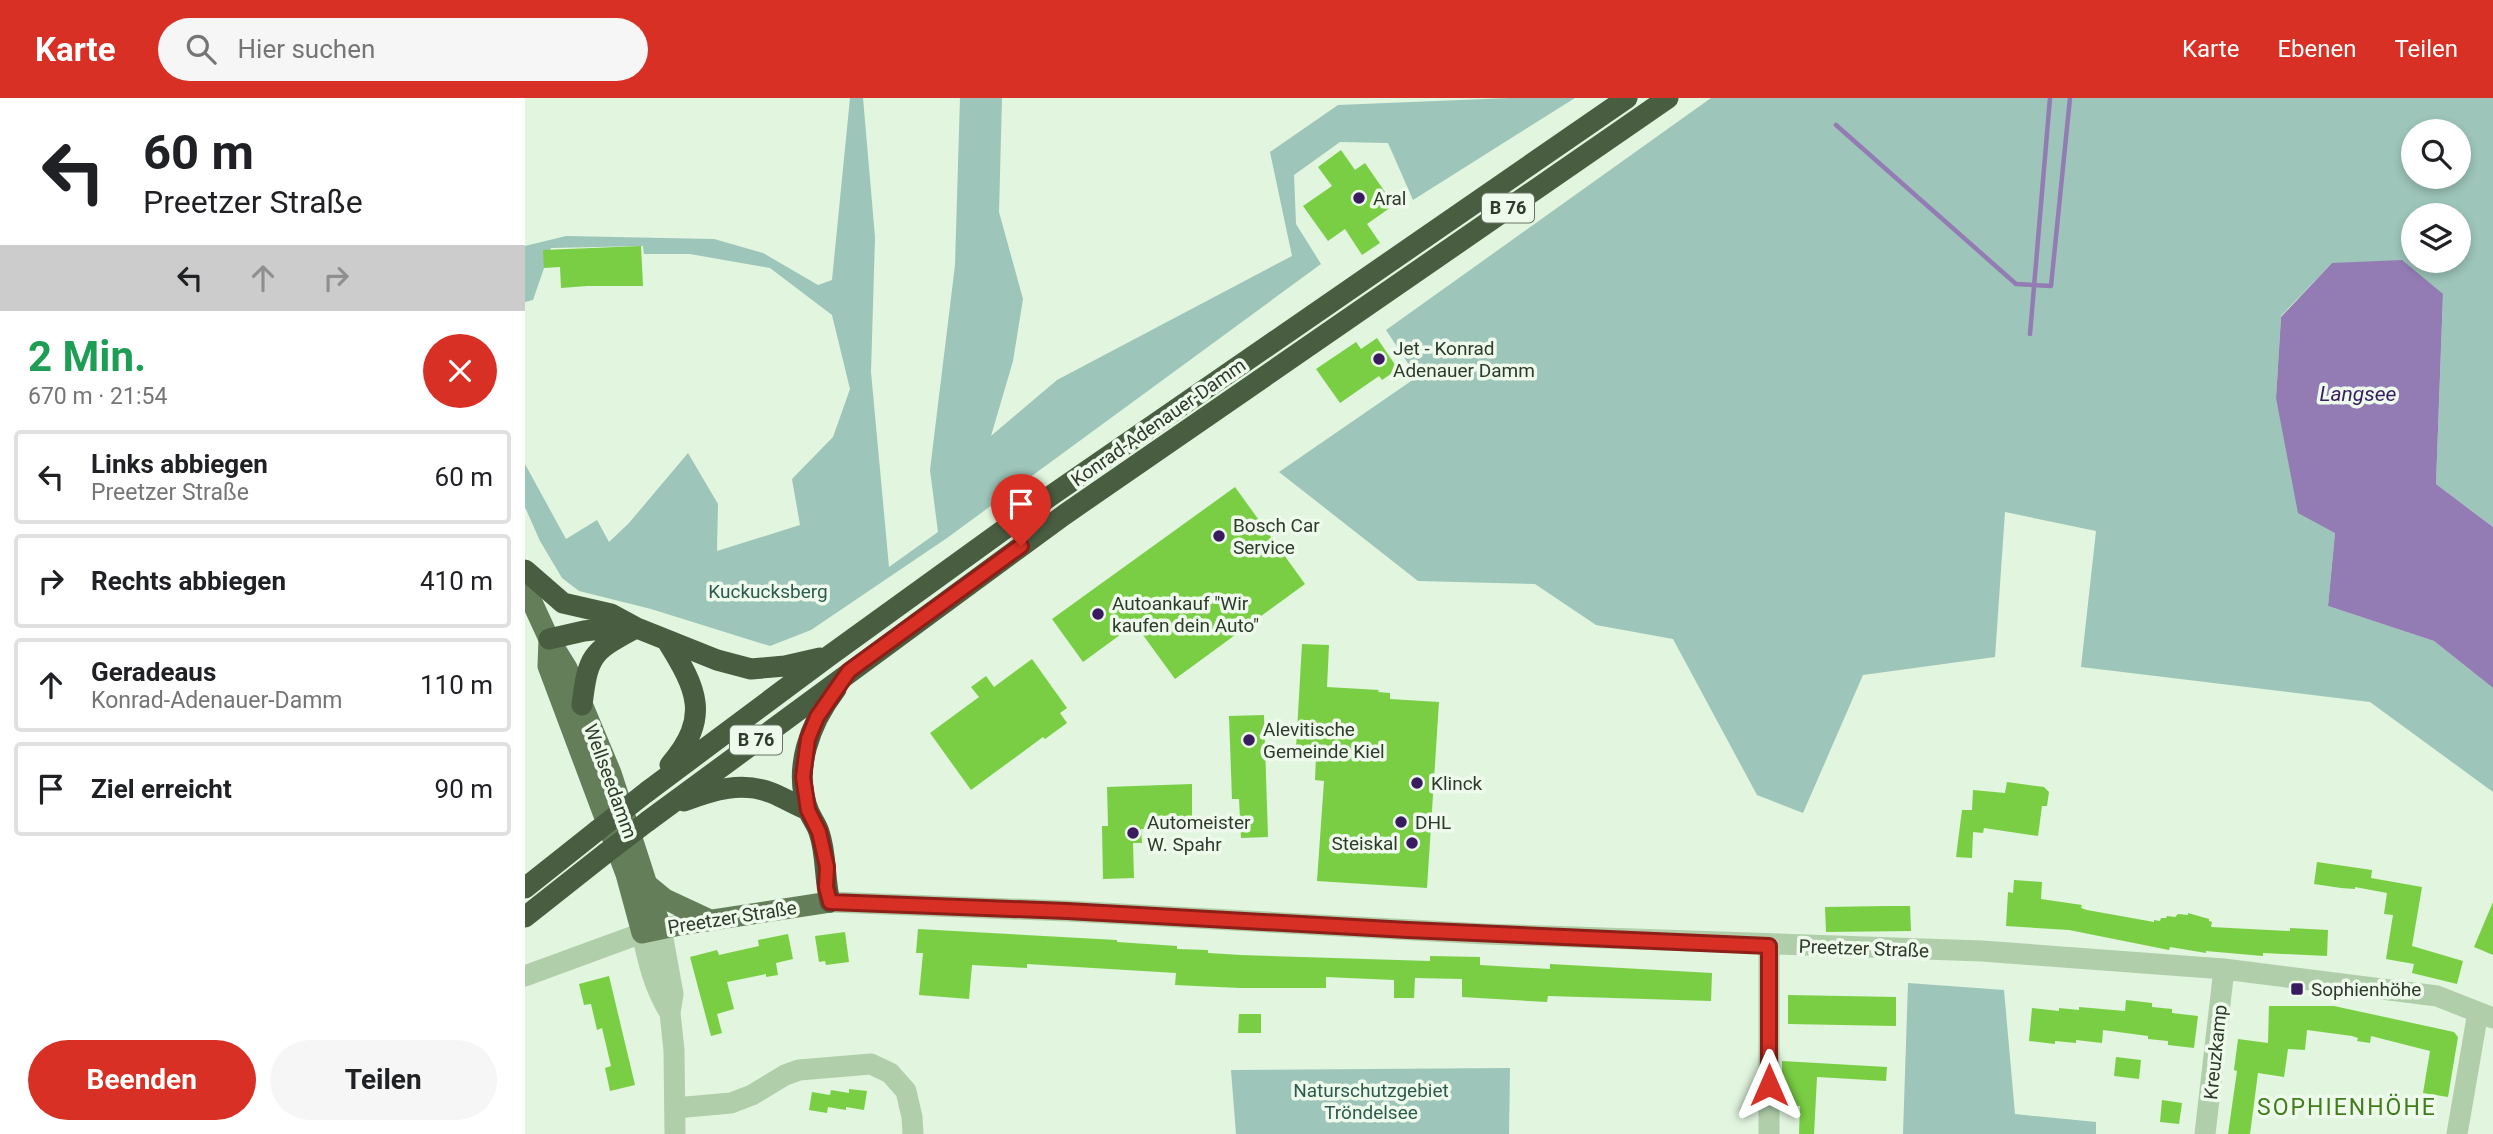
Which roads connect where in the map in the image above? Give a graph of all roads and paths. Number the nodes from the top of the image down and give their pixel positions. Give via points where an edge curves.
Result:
1 (1627, 98) edge
2 (1668, 98) edge
3 (525, 570) edge
4 (525, 587) edge
5 (637, 628) junction
6 (549, 639) junction
7 (667, 641) junction
8 (829, 656) junction
9 (849, 671) junction
10 (582, 705) junction
11 (648, 791) junction
12 (808, 810) junction
13 (655, 815) junction
14 (648, 885) junction
15 (525, 888) edge
16 (830, 902) junction
17 (525, 917) edge
18 (710, 920) junction
19 (652, 931) junction
20 (1769, 946) junction
21 (2224, 970) junction
22 (525, 976) edge
23 (2485, 1015) edge
24 (675, 1108) junction
25 (675, 1134) edge
26 (913, 1134) edge
27 (1769, 1134) edge
28 (2205, 1134) edge
29 (2457, 1134) edge

1 - 8 highway, Konrad-Adenauer-Damm / B 76 via 1112,453
2 - 9 highway, Konrad-Adenauer-Damm / B 76 via 1126,471
3 - 5 highway via 563,603 611,614
4 - 6 main road, Wellseedamm
5 - 6 highway via 584,631
5 - 7 highway
5 - 10 highway via 606,644 587,666
6 - 10 main road, Wellseedamm
6 - 19 main road, Wellseedamm via 548,666
7 - 8 highway via 751,669
7 - 11 highway via 689,677 696,709 689,740
8 - 11 highway, Konrad-Adenauer-Damm / B 76
9 - 12 highway via 823,705 808,739 803,777
9 - 13 highway, Konrad-Adenauer-Damm / B 76
10 - 14 main road, Wellseedamm via 611,773
11 - 15 highway, B 76, bridge
12 - 13 highway via 747,787 723,788
12 - 16 highway via 819,832
13 - 17 highway, B 76, bridge
14 - 18 main road via 665,899
14 - 19 main road, Wellseedamm
16 - 18 main road, Preetzer Straße
16 - 20 street, Preetzer Straße
18 - 19 main road, Preetzer Straße
19 - 22 street, Preetzer Straße
19 - 24 street via 673,994
20 - 21 street, Preetzer Straße via 1982,951
20 - 27 street
21 - 23 street, Preetzer Straße via 2437,996
21 - 28 street, Kreuzkamp
23 - 29 street
24 - 25 street
24 - 26 street via 731,1103 799,1070 871,1063 890,1073 905,1091

